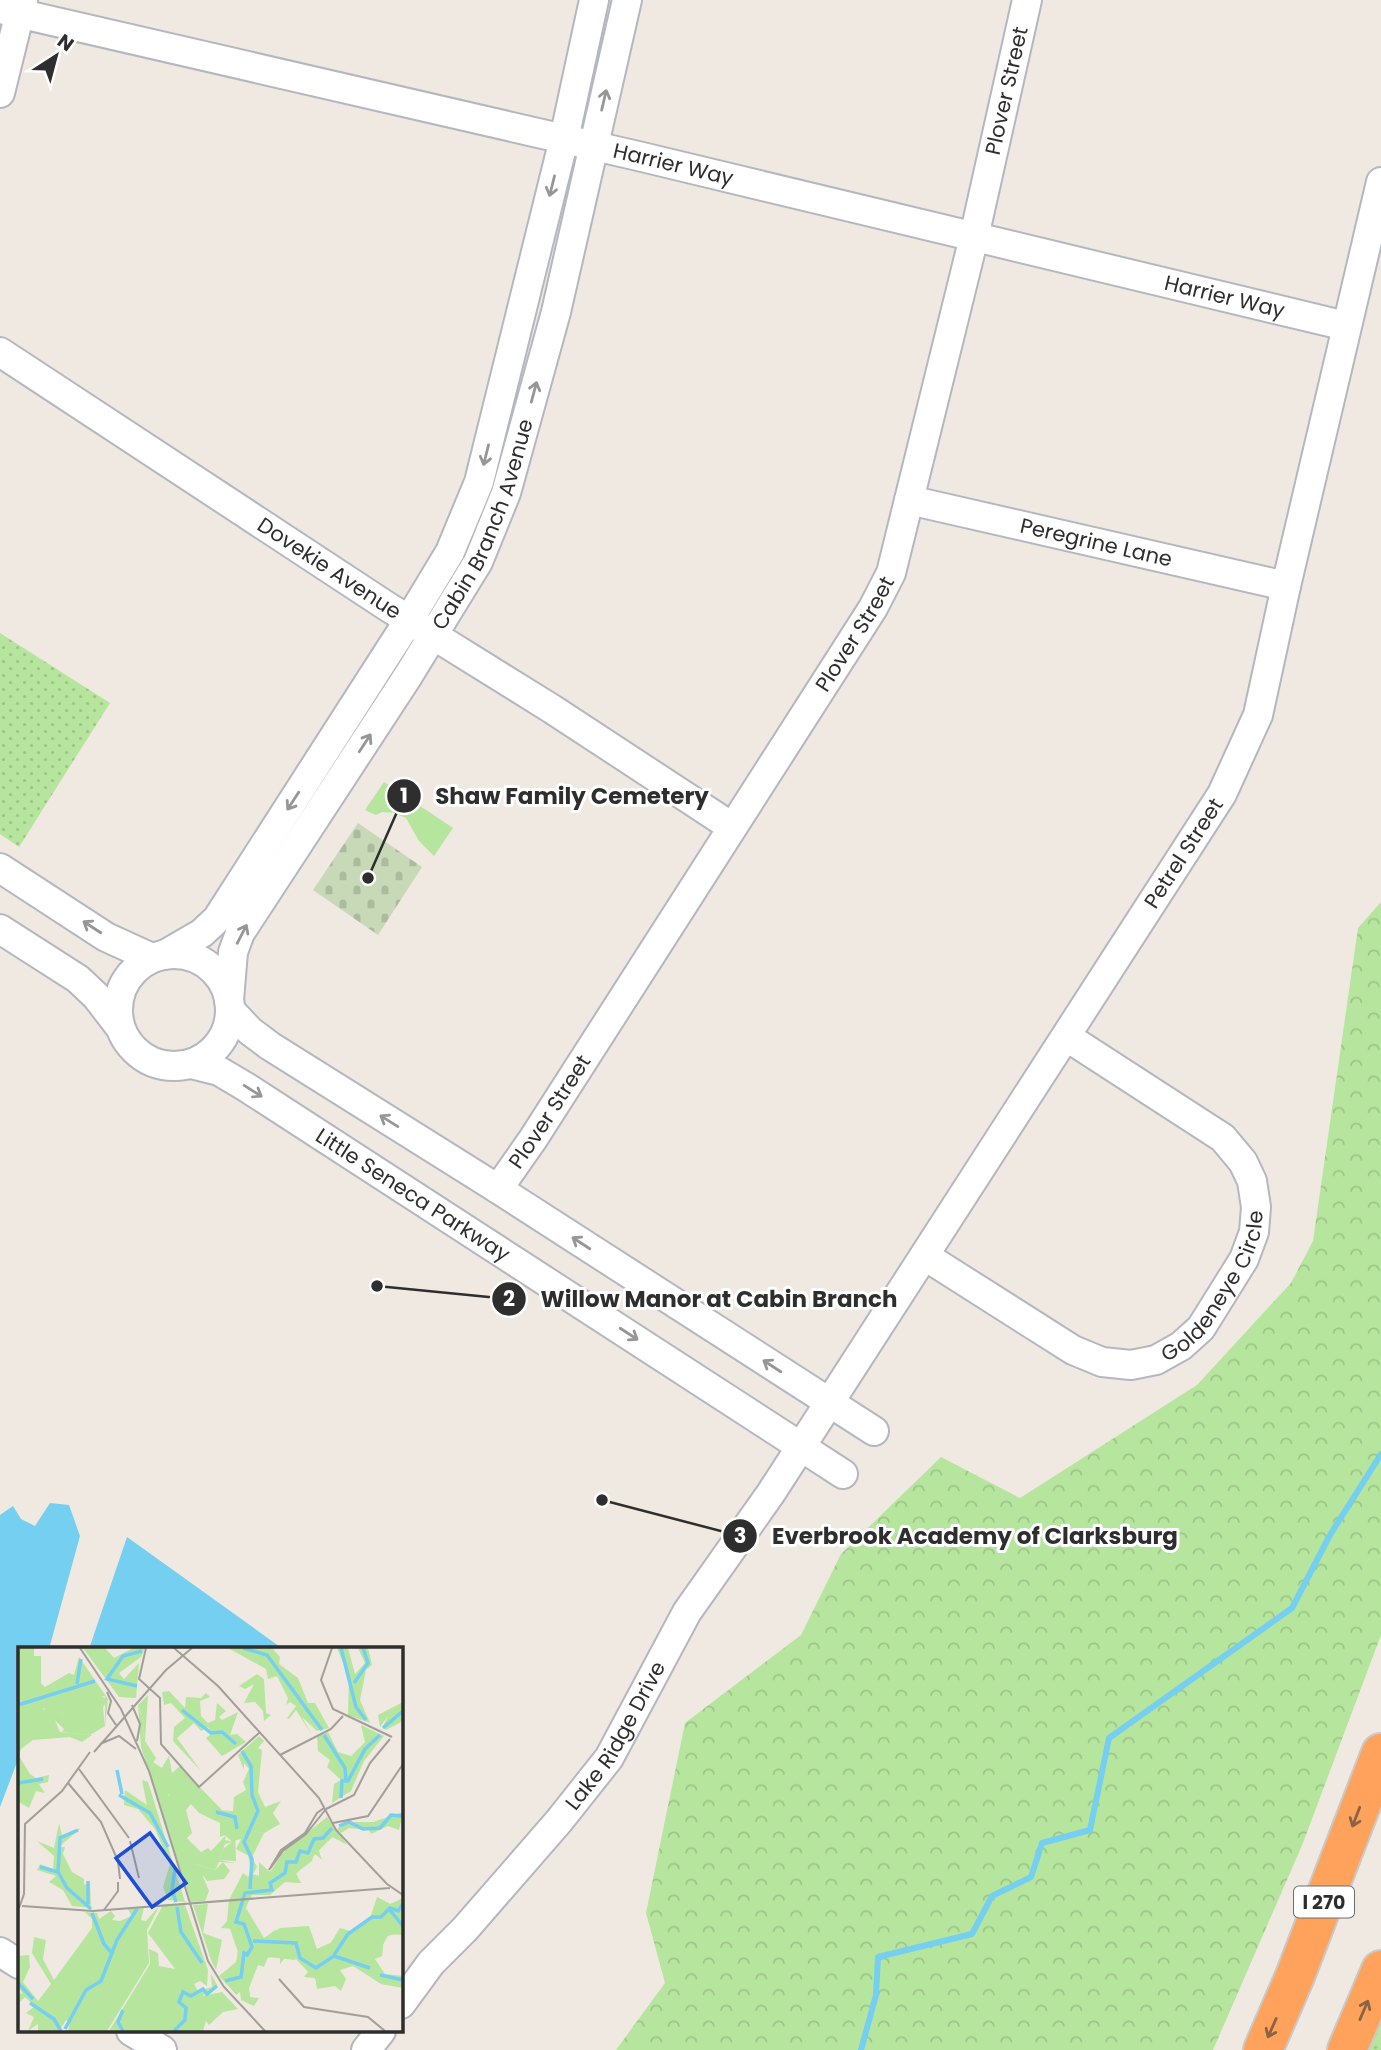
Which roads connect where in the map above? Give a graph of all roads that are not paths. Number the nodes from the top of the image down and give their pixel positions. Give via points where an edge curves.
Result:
1 (594, 0) edge
2 (627, 0) edge
3 (1027, 0) edge
4 (14, 8) edge
5 (0, 93) edge
6 (564, 139) junction
7 (594, 146) junction
8 (1381, 182) edge
9 (974, 237) junction
10 (1346, 326) junction
11 (0, 352) edge
12 (909, 500) junction
13 (1286, 586) junction
14 (410, 620) junction
15 (434, 635) junction
16 (732, 827) junction
17 (0, 868) edge
18 (0, 929) edge
19 (158, 956) junction
20 (230, 1005) junction
21 (119, 1026) junction
22 (1067, 1037) junction
23 (191, 1064) junction
24 (498, 1189) junction
25 (925, 1256) junction
26 (830, 1403) junction
27 (874, 1431) dead end
28 (801, 1446) junction
29 (843, 1474) dead end
30 (1381, 1753) edge
31 (0, 1952) edge
32 (18, 1963) edge
33 (1381, 1970) edge
34 (402, 2003) edge
35 (133, 2032) edge
36 (380, 2032) edge
37 (162, 2050) edge
38 (366, 2050) edge
39 (1263, 2050) edge
40 (1347, 2050) edge

1 - 6 street, Cabin Branch Avenue
7 -> 2 street, Cabin Branch Avenue
3 - 9 street, Plover Street
4 - 5 street
4 - 6 street, Harrier Way
6 - 7 street, Harrier Way
6 -> 14 street, Cabin Branch Avenue via 480,482 450,552
7 - 9 street, Harrier Way
15 -> 7 street, Cabin Branch Avenue via 478,562 506,494 556,312
8 - 10 street, Petrel Street
9 - 10 street, Harrier Way
9 - 12 street, Plover Street
10 - 13 street, Petrel Street
11 - 14 street, Dovekie Avenue
12 - 13 street, Peregrine Lane
12 - 16 street, Plover Street via 891,573 873,608
13 - 22 street, Petrel Street via 1258,715 1222,794
14 - 15 street, Dovekie Avenue
14 -> 19 street, Cabin Branch Avenue via 217,919 202,933
15 - 16 street, Dovekie Avenue
20 -> 15 street, Cabin Branch Avenue via 233,952 240,933
16 - 24 street, Plover Street
19 -> 17 street via 106,937
18 - 21 street via 78,979
19 - 20 street via 181,955 205,965 223,984
19 - 21 street via 127,978 119,1001
20 - 23 street via 228,1027 220,1043
24 -> 20 street via 270,1046 250,1031
21 - 23 street via 135,1051 148,1060 163,1066
22 - 25 street, Petrel Street
22 - 25 street, Goldeneye Circle via 1223,1138 1252,1181 1254,1232 1244,1259 1201,1328 1156,1360 1131,1365 1102,1362 1073,1350
23 -> 28 street, Little Seneca Parkway via 219,1071 246,1087
26 -> 24 street
25 - 26 street, Petrel Street
26 - 27 street
26 - 28 street, Petrel Street
28 - 29 street, Little Seneca Parkway
28 - 34 street, Lake Ridge Drive via 687,1612 609,1759 431,1963
30 -> 39 highway, I 270
31 - 32 street
40 -> 33 highway
35 - 37 street
36 - 38 street

